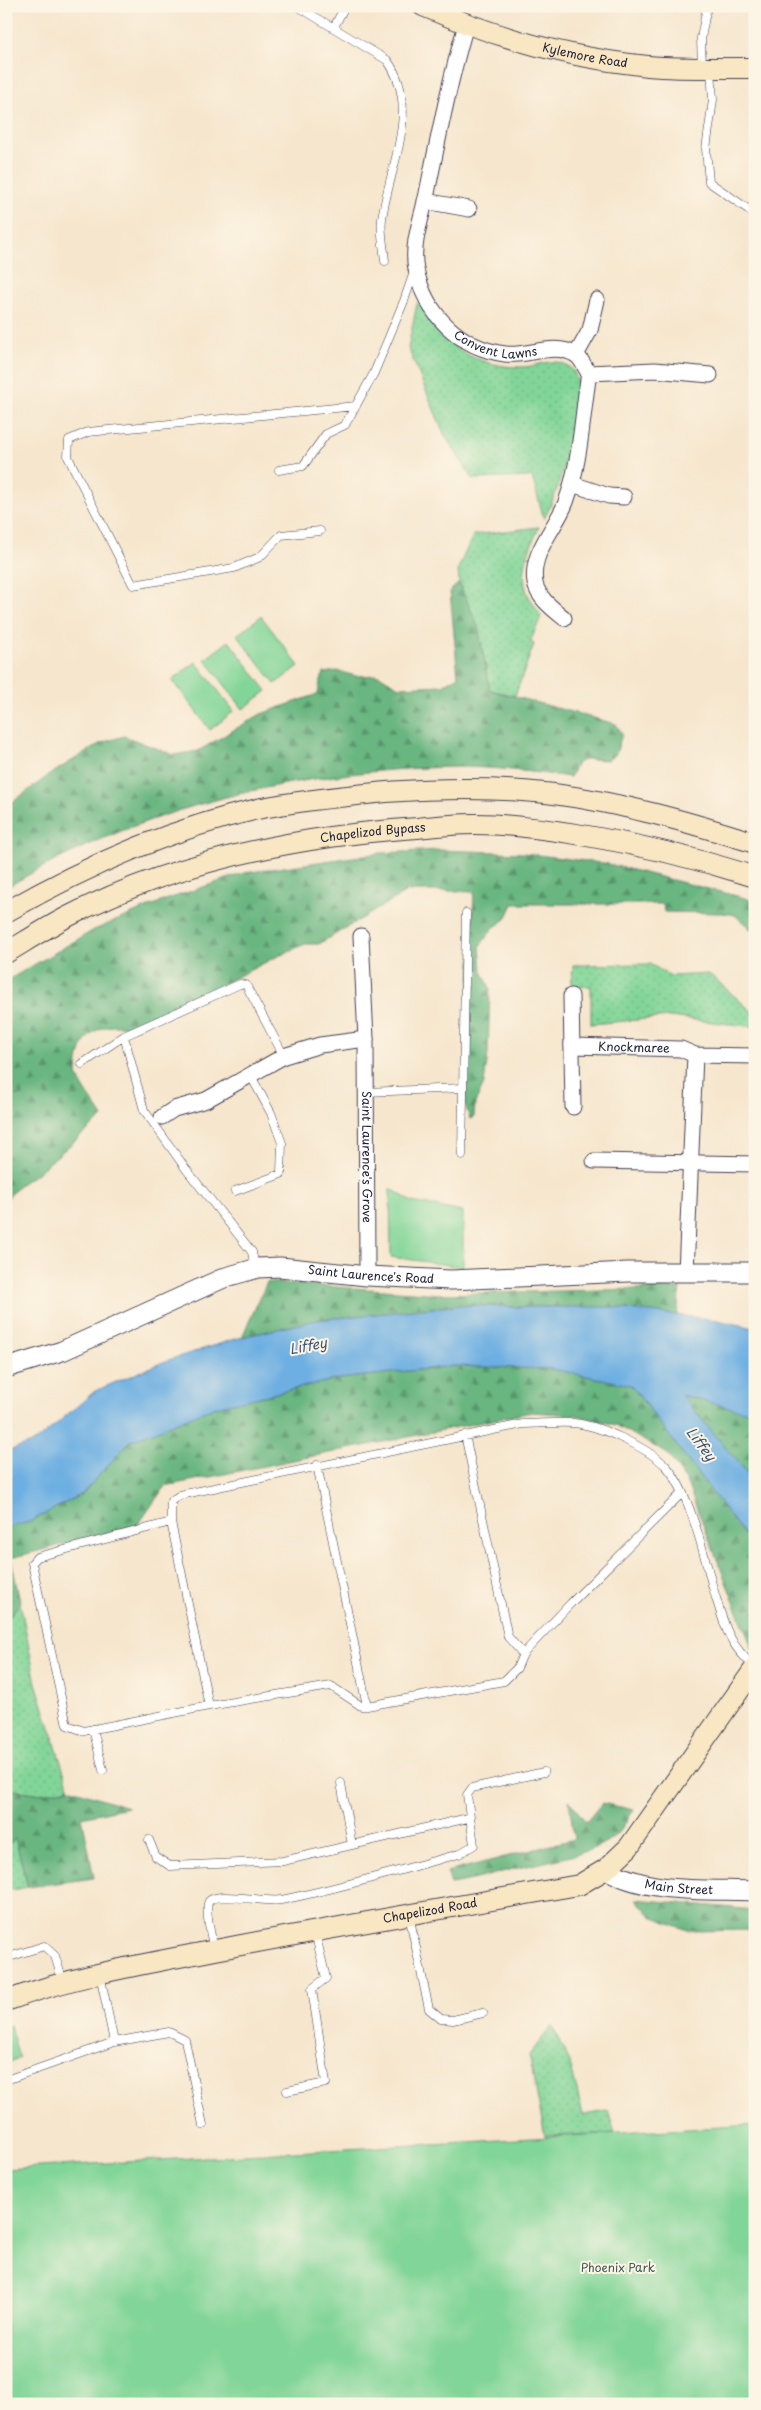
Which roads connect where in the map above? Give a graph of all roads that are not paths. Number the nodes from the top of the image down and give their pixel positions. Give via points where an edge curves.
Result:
1 (297, 6) edge
2 (345, 6) edge
3 (422, 6) edge
4 (707, 6) edge
5 (466, 25) junction
6 (334, 27) junction
7 (707, 68) junction
8 (755, 68) edge
9 (425, 201) junction
10 (469, 209) dead end
11 (755, 214) edge
12 (385, 261) dead end
13 (415, 267) junction
14 (597, 300) dead end
15 (576, 355) junction
16 (589, 373) junction
17 (710, 375) dead end
18 (356, 406) junction
19 (279, 470) dead end
20 (572, 484) junction
21 (624, 498) dead end
22 (320, 531) dead end
23 (564, 618) dead end
24 (755, 843) edge
25 (755, 877) edge
26 (6, 912) edge
27 (466, 913) dead end
28 (361, 936) dead end
29 (6, 953) edge
30 (571, 996) dead end
31 (124, 1036) junction
32 (366, 1040) junction
33 (572, 1046) junction
34 (695, 1055) junction
35 (284, 1056) junction
36 (755, 1056) edge
37 (82, 1064) dead end
38 (251, 1076) junction
39 (463, 1088) junction
40 (366, 1092) junction
41 (573, 1107) dead end
42 (162, 1117) dead end
43 (462, 1155) dead end
44 (594, 1161) dead end
45 (691, 1163) junction
46 (755, 1164) edge
47 (235, 1190) dead end
48 (255, 1269) junction
49 (755, 1272) edge
50 (686, 1273) junction
51 (367, 1276) junction
52 (6, 1368) edge
53 (465, 1435) junction
54 (317, 1466) junction
55 (682, 1493) junction
56 (170, 1522) junction
57 (523, 1654) junction
58 (755, 1668) edge
59 (209, 1706) junction
60 (367, 1706) junction
61 (93, 1729) junction
62 (103, 1770) dead end
63 (544, 1772) dead end
64 (341, 1783) dead end
65 (468, 1818) junction
66 (149, 1840) dead end
67 (352, 1845) junction
68 (606, 1869) junction
69 (755, 1891) edge
70 (409, 1915) junction
71 (315, 1932) junction
72 (214, 1951) junction
73 (6, 1958) edge
74 (100, 1974) junction
75 (63, 1982) junction
76 (6, 2001) edge
77 (483, 2012) dead end
78 (114, 2042) junction
79 (6, 2080) edge
80 (287, 2092) dead end
81 (203, 2125) dead end

1 - 6 lane
2 - 6 lane
3 - 5 main road, Kylemore Road
4 - 7 lane via 701,38
5 - 7 main road, Kylemore Road via 564,53 648,66
5 - 9 street, Convent Lawns via 451,77
6 - 12 lane via 387,60 397,74 404,107 381,221
7 - 8 main road, Kylemore Road
7 - 11 lane via 713,100 706,149 709,182
9 - 10 street
9 - 13 street, Convent Lawns via 417,234
13 - 15 street, Convent Lawns via 423,290 441,322 465,341 485,350 507,354 558,349
13 - 18 lane via 374,373
14 - 15 street via 590,330
15 - 16 street
16 - 17 street via 655,370
16 - 20 street
18 - 19 lane via 344,425 326,434 303,466
18 - 22 lane via 88,432 69,440 68,457 133,585 234,568 260,557 281,535
20 - 21 street
20 - 23 street via 535,566 535,584 540,595
24 - 26 main road via 686,822 554,794 495,789 430,789 341,796 262,808 182,830 53,885
25 - 29 main road, Chapelizod Bypass via 713,863 626,842 546,830 476,824 348,834 279,846 184,871 132,889 67,917
27 - 39 lane
28 - 32 street, Saint Laurence's Grove
30 - 33 street
31 - 35 lane via 240,984 246,985
31 - 37 lane
31 - 48 lane via 144,1110 252,1252
32 - 35 street via 320,1045
32 - 40 street, Saint Laurence's Grove
33 - 34 street, Knockmaree via 681,1049
33 - 41 street
34 - 36 street, Knockmaree
34 - 45 street
35 - 38 street
38 - 42 street via 206,1100 174,1109
38 - 47 lane via 271,1113 282,1143 281,1174
39 - 40 lane
39 - 43 lane
40 - 51 street, Saint Laurence's Grove
44 - 45 street
45 - 46 street
45 - 50 street
48 - 51 street, Saint Laurence's Road via 280,1268
48 - 52 street, Saint Laurence's Road via 199,1288 62,1351
49 - 50 street, Saint Laurence's Road
50 - 51 street, Saint Laurence's Road via 628,1272 451,1280
53 - 54 lane
53 - 55 lane via 523,1424 574,1423 609,1433 665,1465
53 - 57 lane via 508,1637
54 - 56 lane via 180,1495 171,1501
54 - 60 lane
55 - 57 lane
55 - 58 lane via 698,1534 725,1626 739,1654
56 - 59 lane
56 - 61 lane via 37,1558 32,1563 67,1725 84,1731
57 - 60 lane via 517,1668 504,1681
58 - 68 main road, Chapelizod Road via 629,1848
59 - 60 lane via 331,1686 361,1706
59 - 61 lane
61 - 62 lane
63 - 65 lane via 472,1788 467,1795
64 - 67 lane
65 - 67 lane
65 - 72 lane via 474,1845 458,1854 270,1902 222,1896 211,1899 208,1914
66 - 67 lane via 156,1857 170,1866 283,1861
68 - 69 street, Main Street via 642,1885
68 - 70 main road, Chapelizod Road via 579,1885
70 - 71 main road, Chapelizod Road
70 - 77 lane via 429,2008 441,2019 453,2020
71 - 72 main road, Chapelizod Road
71 - 80 lane via 326,1978 312,1989 326,2083
72 - 74 main road, Chapelizod Road
73 - 75 lane via 44,1946 55,1956
74 - 75 main road, Chapelizod Road
74 - 78 lane
75 - 76 main road, Chapelizod Road
78 - 79 lane
78 - 81 lane via 169,2032 185,2040

